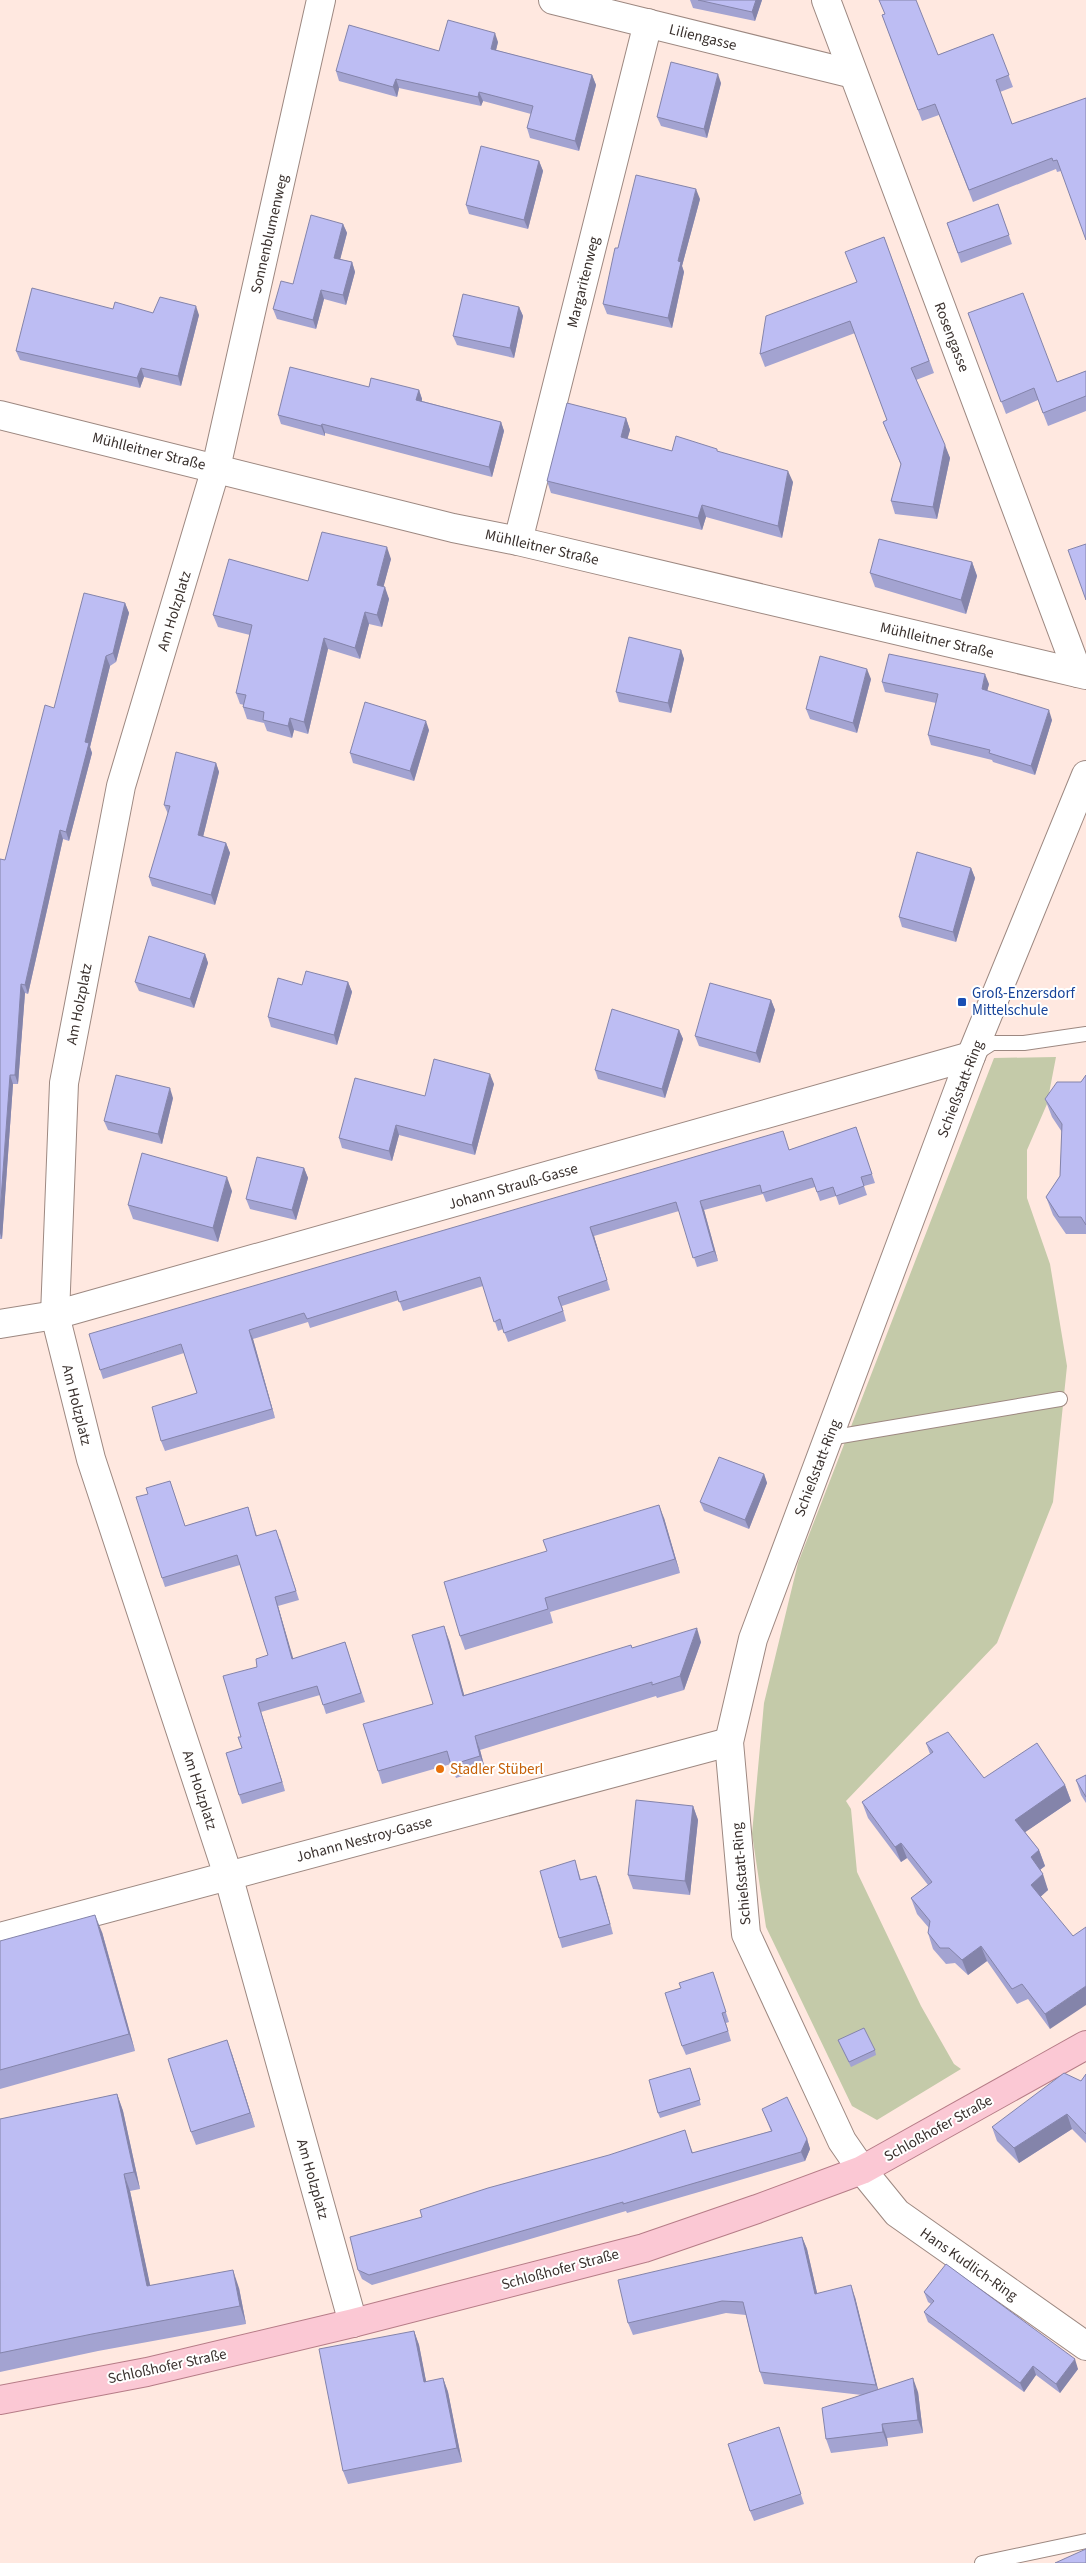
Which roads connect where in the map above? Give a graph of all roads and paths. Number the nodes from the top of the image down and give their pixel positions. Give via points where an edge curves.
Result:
1 (321, 0) edge
2 (553, 0) edge
3 (826, 0) edge
4 (648, 23) junction
5 (853, 74) junction
6 (0, 415) edge
7 (216, 468) junction
8 (518, 541) junction
9 (1082, 674) edge
10 (1086, 775) edge
11 (1086, 1034) edge
12 (971, 1056) junction
13 (54, 1315) junction
14 (0, 1324) edge
15 (1060, 1399) dead end
16 (829, 1438) junction
17 (729, 1742) junction
18 (228, 1875) junction
19 (0, 1937) edge
20 (1086, 2045) edge
21 (862, 2170) junction
22 (353, 2323) junction
23 (1086, 2346) edge
24 (0, 2400) edge
25 (1086, 2541) edge
26 (982, 2563) edge

1 - 7 street, Sonnenblumenweg
2 - 4 street, Liliengasse
3 - 5 street, Rosengasse
4 - 5 street, Liliengasse
4 - 8 street, Margaritenweg
5 - 9 street, Rosengasse
6 - 7 street, Mühlleitner Straße
7 - 8 street, Mühlleitner Straße via 453,528
7 - 13 street, Am Holzplatz via 121,786 64,1083
8 - 9 street, Mühlleitner Straße
10 - 12 street, Schießstatt-Ring
11 - 12 lane via 1024,1044 992,1044
12 - 13 street, Johann Strauß-Gasse
12 - 16 street, Schießstatt-Ring
13 - 14 street, Johann Strauß-Gasse
13 - 18 street, Am Holzplatz via 91,1459
15 - 16 lane
16 - 17 street, Schießstatt-Ring via 753,1639
17 - 18 street, Johann Nestroy-Gasse
17 - 21 street, Schießstatt-Ring via 746,1934 842,2141
18 - 19 street, Johann Nestroy-Gasse
18 - 22 street, Am Holzplatz
20 - 21 main road, Schloßhofer Straße
21 - 22 main road, Schloßhofer Straße via 644,2248
21 - 23 street, Hans Kudlich-Ring via 897,2213
22 - 24 main road, Schloßhofer Straße via 147,2372
25 - 26 lane

